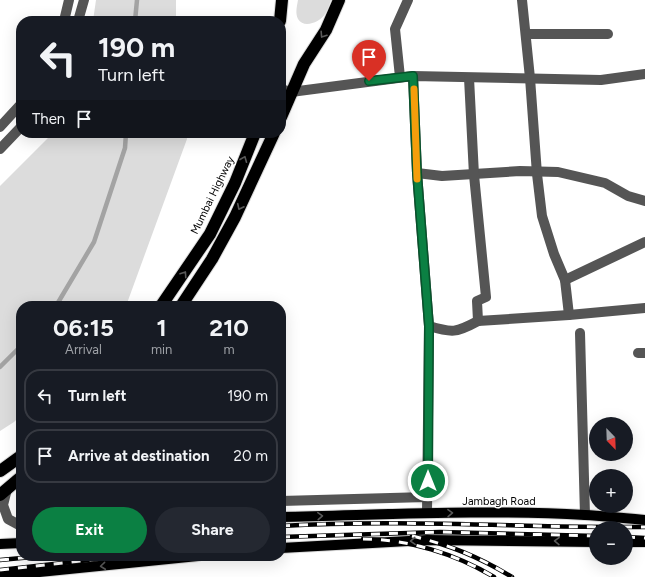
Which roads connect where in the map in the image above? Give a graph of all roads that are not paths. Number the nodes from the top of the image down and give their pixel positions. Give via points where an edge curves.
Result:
1 (69, 0) edge
2 (84, 0) edge
3 (282, 0) edge
4 (339, 0) edge
5 (408, 0) edge
6 (522, 0) edge
7 (65, 16) edge
8 (79, 16) edge
9 (280, 16) edge
10 (526, 34) junction
11 (608, 34) dead end
12 (645, 74) edge
13 (413, 76) junction
14 (400, 77) junction
15 (469, 78) junction
16 (530, 78) junction
17 (286, 90) edge
18 (16, 109) edge
19 (0, 127) edge
20 (16, 132) edge
21 (253, 138) edge
22 (272, 138) edge
23 (0, 149) edge
24 (536, 171) junction
25 (417, 173) junction
26 (474, 175) junction
27 (645, 201) edge
28 (645, 242) edge
29 (565, 280) junction
30 (164, 301) edge
31 (184, 301) edge
32 (645, 308) edge
33 (569, 315) junction
34 (478, 321) junction
35 (429, 326) junction
36 (580, 333) dead end
37 (16, 460) edge
38 (0, 472) edge
39 (16, 481) edge
40 (4, 492) edge
41 (427, 497) junction
42 (286, 502) edge
43 (427, 514) junction
44 (585, 515) junction
45 (286, 517) edge
46 (645, 520) edge
47 (16, 523) edge
48 (589, 542) edge
49 (633, 542) edge
50 (645, 542) edge
51 (16, 543) edge
52 (0, 544) edge
53 (286, 548) edge
54 (148, 561) edge
55 (0, 576) edge

1 - 7 street
2 - 8 street
3 - 9 highway
4 -> 17 highway via 326,30
5 - 14 street via 396,29
6 - 10 street
10 - 11 street
10 - 16 street
12 - 16 street via 601,80
13 - 14 street
13 - 15 street
13 - 25 street
14 - 17 street
15 - 16 street
15 - 26 street
16 - 24 street
18 - 19 street
20 - 23 street
30 -> 21 highway, Mumbai Highway via 210,234
22 -> 31 highway via 235,217 212,259
24 - 26 street
24 - 27 street via 558,172 605,183 628,196
24 - 29 street via 542,216
25 - 26 street via 442,176
25 - 35 street
26 - 34 street via 486,297 476,301
28 - 29 street
29 - 33 street
32 - 33 street
33 - 34 street
34 - 35 street via 463,329 447,332
35 - 41 street
36 - 44 street
37 - 38 highway
39 - 40 highway
40 - 47 street via 3,505 8,519
41 - 42 street
41 - 43 street
43 -> 44 main road, Jambagh Road
45 -> 43 main road, Jambagh Road
44 - 46 main road, Jambagh Road
48 -> 53 main road via 427,540
49 - 50 main road
51 - 52 main road
54 -> 55 main road

